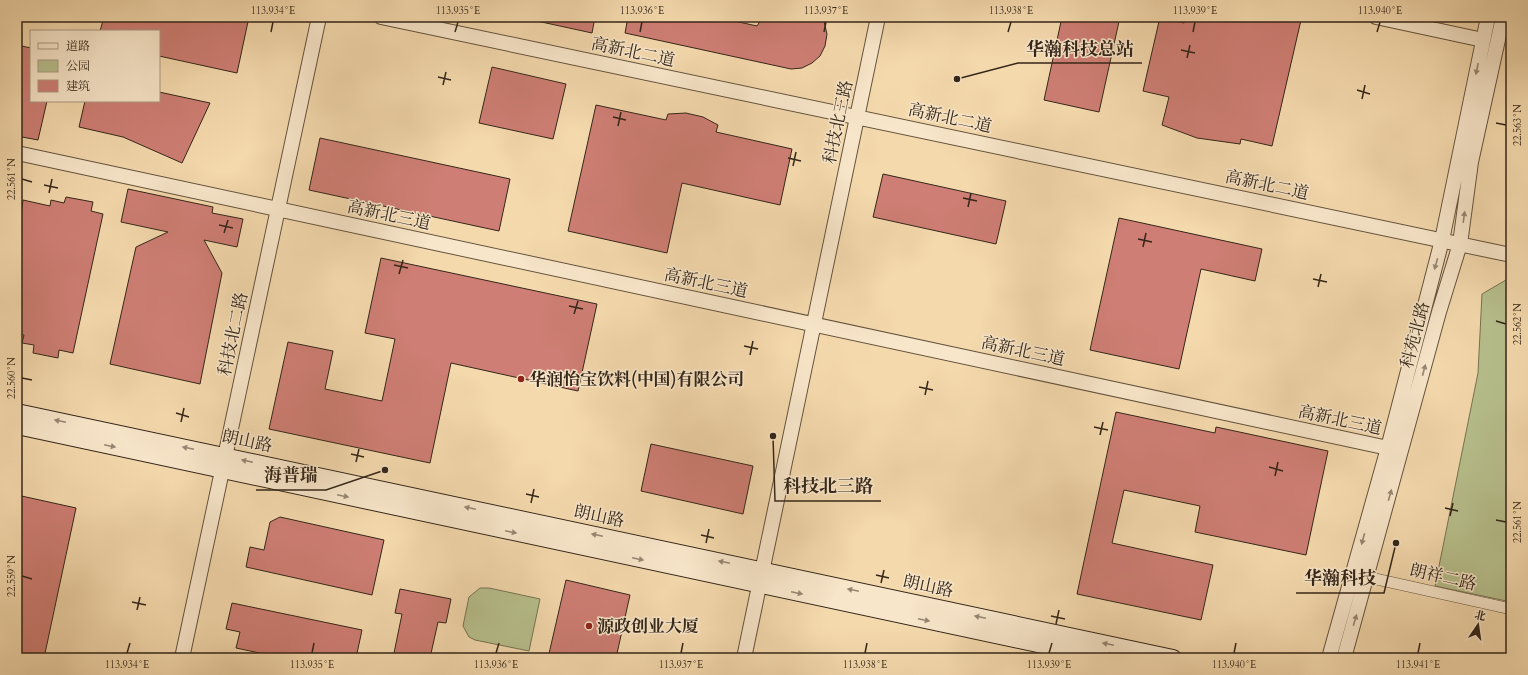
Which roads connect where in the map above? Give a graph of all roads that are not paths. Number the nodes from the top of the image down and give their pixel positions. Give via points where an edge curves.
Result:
1 (319, 17) edge
2 (381, 17) edge
3 (878, 17) edge
4 (1376, 17) edge
5 (1488, 17) edge
6 (1503, 17) edge
7 (1483, 40) junction
8 (857, 117) junction
9 (17, 153) edge
10 (278, 209) junction
11 (1442, 240) junction
12 (1460, 244) junction
13 (1511, 255) edge
14 (814, 325) junction
15 (17, 412) edge
16 (17, 426) edge
17 (1388, 448) junction
18 (224, 463) junction
19 (1367, 577) junction
20 (761, 578) junction
21 (1511, 609) edge
22 (182, 658) edge
23 (744, 658) edge
24 (1103, 658) edge
25 (1173, 658) edge
26 (1329, 658) edge
27 (1344, 658) edge

1 - 10 street, 科技北二路
2 - 8 street, 高新北二道
3 - 8 street, 科技北三路
4 - 7 street
5 - 7 street, 科苑北路
12 -> 6 street, 科苑北路 via 1471,162
7 -> 11 street, 科苑北路
8 - 11 street, 高新北二道
8 - 14 street, 科技北三路
9 - 10 street, 高新北三道
10 - 14 street, 高新北三道
10 - 18 street, 科技北二路
11 - 12 street, 高新北二道
11 -> 17 street, 科苑北路
12 - 13 street, 高新北二道
19 -> 12 street, 科苑北路
14 - 17 street, 高新北三道
14 - 20 street, 科技北三路
18 -> 15 main road, 朗山路
16 -> 18 main road, 朗山路
17 -> 26 street, 科苑北路
18 - 20 main road, 朗山路
18 - 22 street, 科技北二路
19 - 21 street, 朗祥二路
27 -> 19 street, 科苑北路
20 - 23 street, 科技北三路
20 -> 24 main road, 朗山路
25 -> 20 main road, 朗山路

